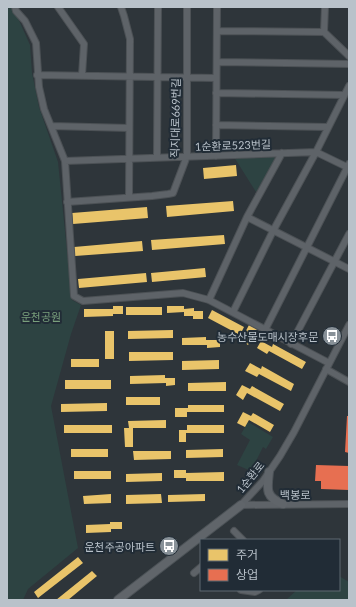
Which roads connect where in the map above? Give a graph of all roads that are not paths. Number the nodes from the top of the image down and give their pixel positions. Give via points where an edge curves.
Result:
1 (15, 7) edge
2 (58, 7) edge
3 (121, 7) edge
4 (158, 7) edge
5 (187, 7) edge
6 (217, 7) edge
7 (325, 7) edge
8 (217, 31) junction
9 (324, 32) junction
10 (349, 56) edge
11 (217, 62) junction
12 (349, 64) edge
13 (37, 74) junction
14 (82, 75) junction
15 (130, 76) junction
16 (158, 77) junction
17 (186, 77) junction
18 (216, 78) junction
19 (349, 86) edge
20 (216, 93) junction
21 (344, 95) junction
22 (216, 125) junction
23 (51, 126) junction
24 (328, 127) junction
25 (129, 128) junction
26 (316, 152) junction
27 (282, 153) junction
28 (187, 156) junction
29 (216, 156) junction
30 (157, 157) junction
31 (128, 158) junction
32 (65, 161) junction
33 (348, 167) edge
34 (129, 197) junction
35 (67, 202) junction
36 (247, 217) junction
37 (273, 231) junction
38 (349, 234) edge
39 (306, 247) junction
40 (335, 262) junction
41 (349, 269) edge
42 (209, 300) junction
43 (233, 312) junction
44 (349, 325) edge
45 (265, 330) junction
46 (291, 344) junction
47 (327, 366) junction
48 (349, 382) edge
49 (269, 472) junction
50 (283, 504) junction
51 (349, 504) edge
52 (241, 505) junction
53 (234, 531) dead end
54 (242, 539) edge
55 (200, 568) edge
56 (194, 574) dead end
57 (118, 600) edge

1 - 13 street via 36,43
2 - 14 street via 84,44
3 - 15 street via 130,39
4 - 16 street
5 - 17 street, 직지대로669번길
6 - 8 street
7 - 9 street
8 - 9 street
8 - 11 street
9 - 10 street
11 - 12 street
11 - 18 street
13 - 14 street
13 - 23 street via 44,109
14 - 15 street
15 - 16 street
15 - 25 street
16 - 17 street
16 - 30 street
17 - 18 street
17 - 28 street, 직지대로669번길
18 - 20 street
19 - 21 street
20 - 21 street
20 - 22 street
21 - 24 street
22 - 24 street
22 - 29 street
23 - 25 street
23 - 32 street
24 - 26 street
25 - 31 street
26 - 27 street, 1순환로523번길
26 - 33 street, 1순환로523번길
26 - 37 street
27 - 29 street, 1순환로523번길
27 - 36 street
28 - 29 street, 1순환로523번길
28 - 30 street, 1순환로523번길
28 - 34 street, 직지대로669번길 via 173,192
30 - 31 street, 1순환로523번길
31 - 32 street, 1순환로523번길
31 - 34 street
32 - 35 street
33 - 39 street
34 - 35 street, 직지대로669번길
35 - 42 street via 74,296 83,301 183,293
36 - 37 street
36 - 42 street
37 - 39 street
37 - 43 street
38 - 40 street
39 - 40 street
39 - 45 street
40 - 41 street
40 - 46 street
42 - 43 street
43 - 45 street
44 - 47 street, 1순환로
45 - 46 street
46 - 47 street
47 - 48 street
47 - 49 street, 1순환로 via 294,432
49 - 50 main road via 269,494
49 - 52 street, 1순환로
50 - 51 street, 백봉로
50 - 52 street, 백봉로
52 - 57 main road, 1순환로
53 - 54 street
55 - 56 street

